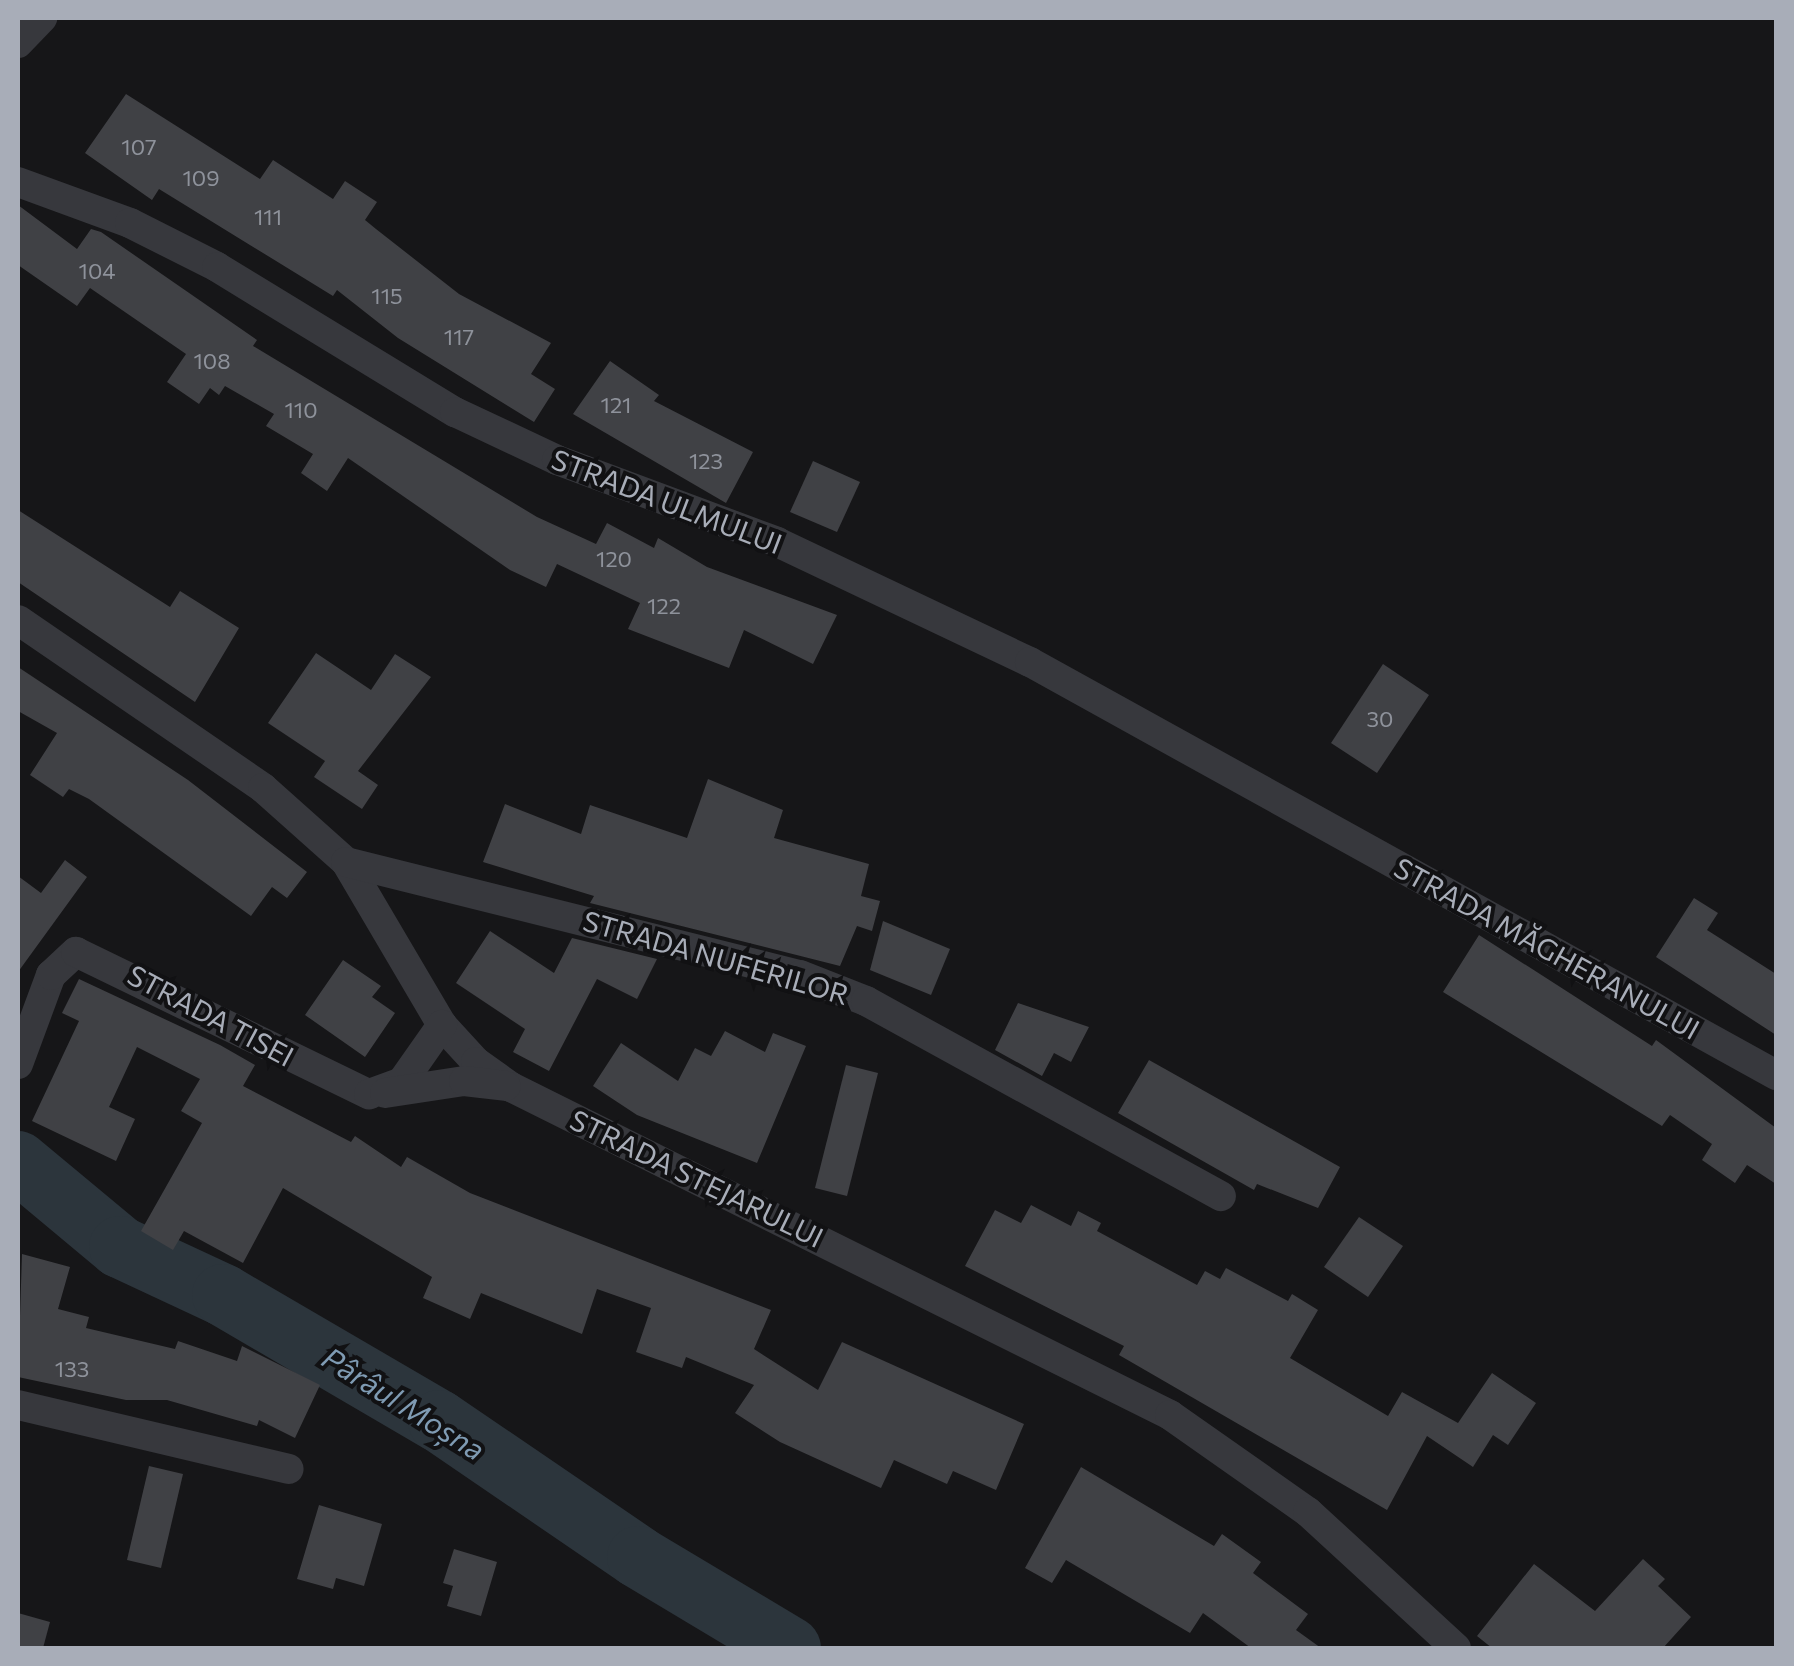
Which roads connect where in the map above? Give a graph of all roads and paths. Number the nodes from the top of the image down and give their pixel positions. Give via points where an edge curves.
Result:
1 (42, 18) edge
2 (18, 43) edge
3 (18, 182) edge
4 (18, 620) edge
5 (1318, 821) joint
6 (346, 862) junction
7 (442, 1025) junction
8 (18, 1064) edge
9 (1776, 1075) edge
10 (511, 1087) junction
11 (386, 1092) junction
12 (1221, 1196) dead end
13 (18, 1406) edge
14 (289, 1469) dead end
15 (1456, 1648) edge

1 - 2 street
3 - 5 street, STRADA ULMULUI via 130,223 217,267 455,412 557,460 887,591
4 - 6 street, STRADA STEJARULUI via 263,788
5 - 9 street, STRADA MĂGHERANULUI
6 - 7 street, STRADA STEJARULUI
6 - 12 street, STRADA NUFERILOR via 800,976 866,1001
7 - 10 street, STRADA STEJARULUI
7 - 11 street
8 - 11 street, STRADA TISEI via 51,975 76,952 92,953 350,1088
10 - 11 street via 464,1081
10 - 15 street, STRADA STEJARULUI via 1170,1415 1308,1512
13 - 14 street

